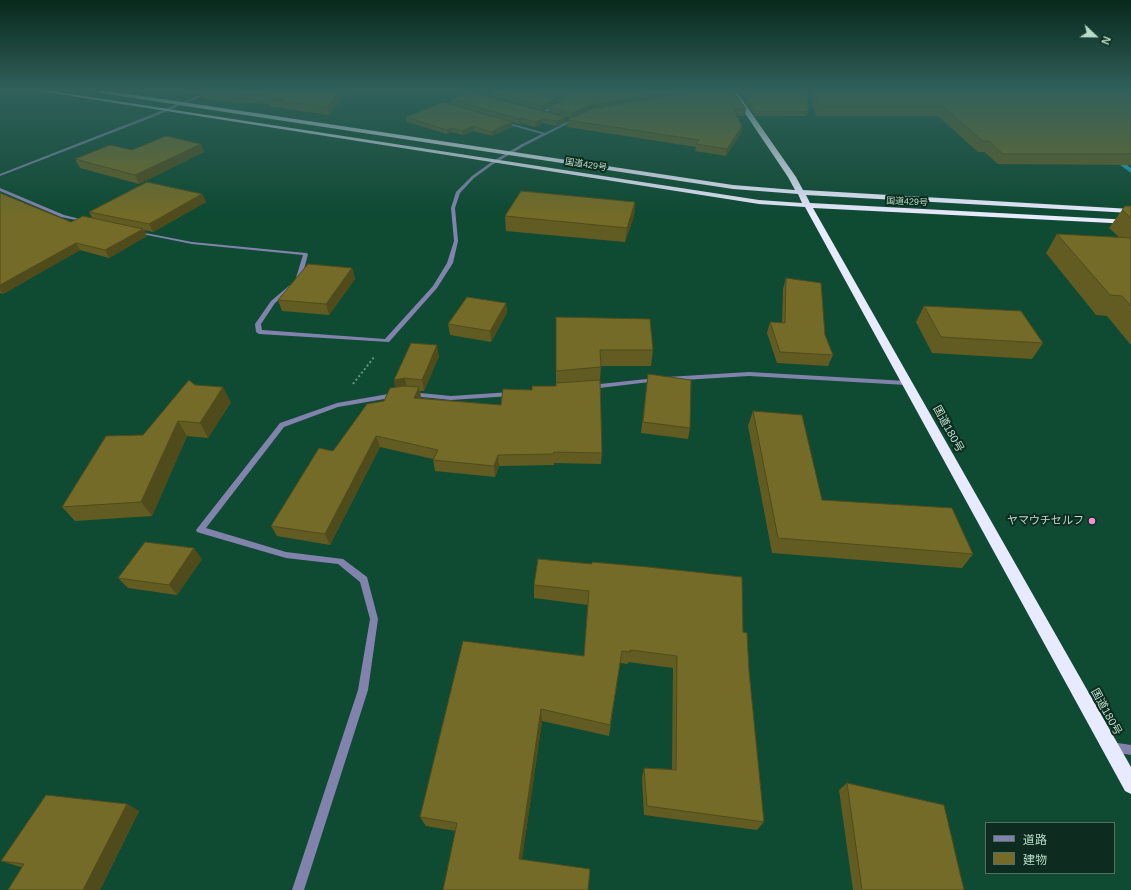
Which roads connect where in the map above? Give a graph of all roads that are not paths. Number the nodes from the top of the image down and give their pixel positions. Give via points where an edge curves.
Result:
1 (108, 133) edge
2 (315, 133) edge
3 (376, 133) edge
4 (540, 133) edge
5 (548, 133) edge
6 (762, 133) edge
7 (545, 134) junction
8 (510, 153) junction
9 (497, 160) junction
10 (0, 175) edge
11 (0, 189) edge
12 (800, 193) junction
13 (807, 205) junction
14 (1131, 210) edge
15 (93, 222) edge
16 (1131, 222) edge
17 (131, 230) edge
18 (906, 383) junction
19 (582, 388) edge
20 (407, 393) edge
21 (521, 393) edge
22 (400, 394) edge
23 (1110, 747) junction
24 (1131, 750) edge
25 (1131, 785) edge
26 (298, 890) edge

1 - 10 street
2 - 9 highway, 国道429号
3 - 8 highway, 国道429号
4 - 7 street
5 - 7 street
6 - 12 highway, 国道180号
7 - 8 street
8 - 9 street
8 - 12 highway, 国道429号 via 733,187
9 - 13 highway, 国道429号 via 759,202
9 - 17 street via 473,177 458,193 453,208 456,241 450,263 435,287 387,341 259,332 258,324 274,302 298,280 306,254 192,243
11 - 15 street via 63,216
12 - 13 highway, 国道180号
12 - 14 highway, 国道429号
13 - 16 highway, 国道429号
13 - 18 highway, 国道180号
18 - 19 street via 749,374 683,377
18 - 23 highway, 国道180号
20 - 21 street via 451,398
22 - 26 street via 337,405 282,425 200,530 286,555 340,561 364,580 374,619 363,690
23 - 24 street
23 - 25 highway, 国道180号

